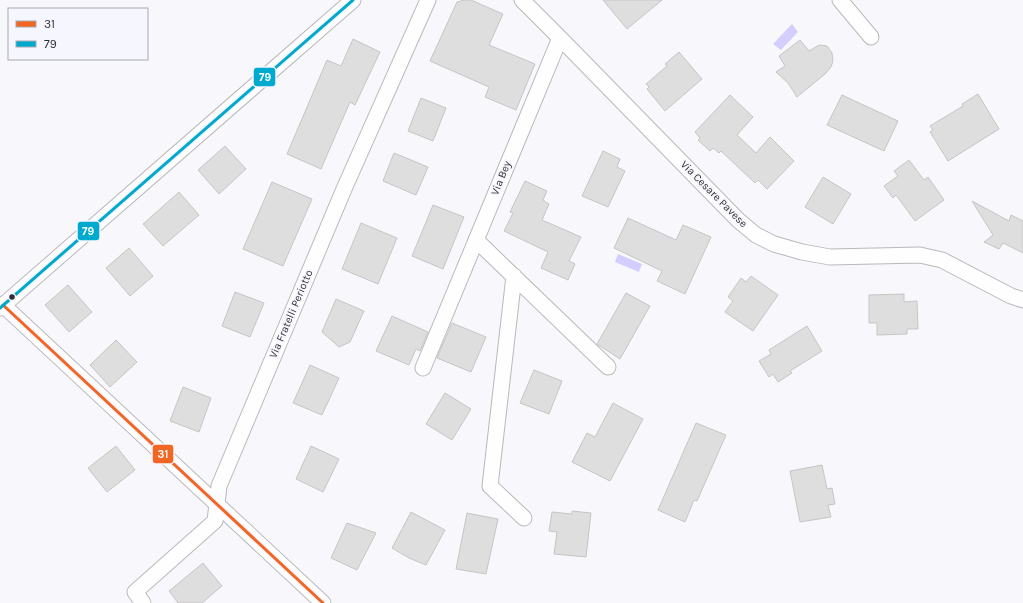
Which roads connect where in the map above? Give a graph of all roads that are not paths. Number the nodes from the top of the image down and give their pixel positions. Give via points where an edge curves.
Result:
1 (352, 0) edge
2 (428, 0) edge
3 (522, 0) edge
4 (840, 0) edge
5 (871, 37) dead end
6 (560, 38) junction
7 (476, 240) junction
8 (514, 276) junction
9 (1023, 300) edge
10 (1, 306) edge
11 (608, 367) dead end
12 (423, 368) dead end
13 (216, 504) junction
14 (524, 518) dead end
15 (143, 603) edge
16 (323, 603) edge

1 - 10 street
2 - 13 street, Via Fratelli Periotto via 341,197 219,486
3 - 6 street
4 - 5 street
6 - 7 street, Via Bey
6 - 9 street, Via Cesare Pavese via 738,220 756,235 774,244 830,257 920,255 942,260
7 - 8 street
7 - 12 street, Via Bey
8 - 11 street
8 - 14 street via 490,486
10 - 13 street
13 - 15 street, Via Fratelli Periotto via 215,521 135,592
13 - 16 street

